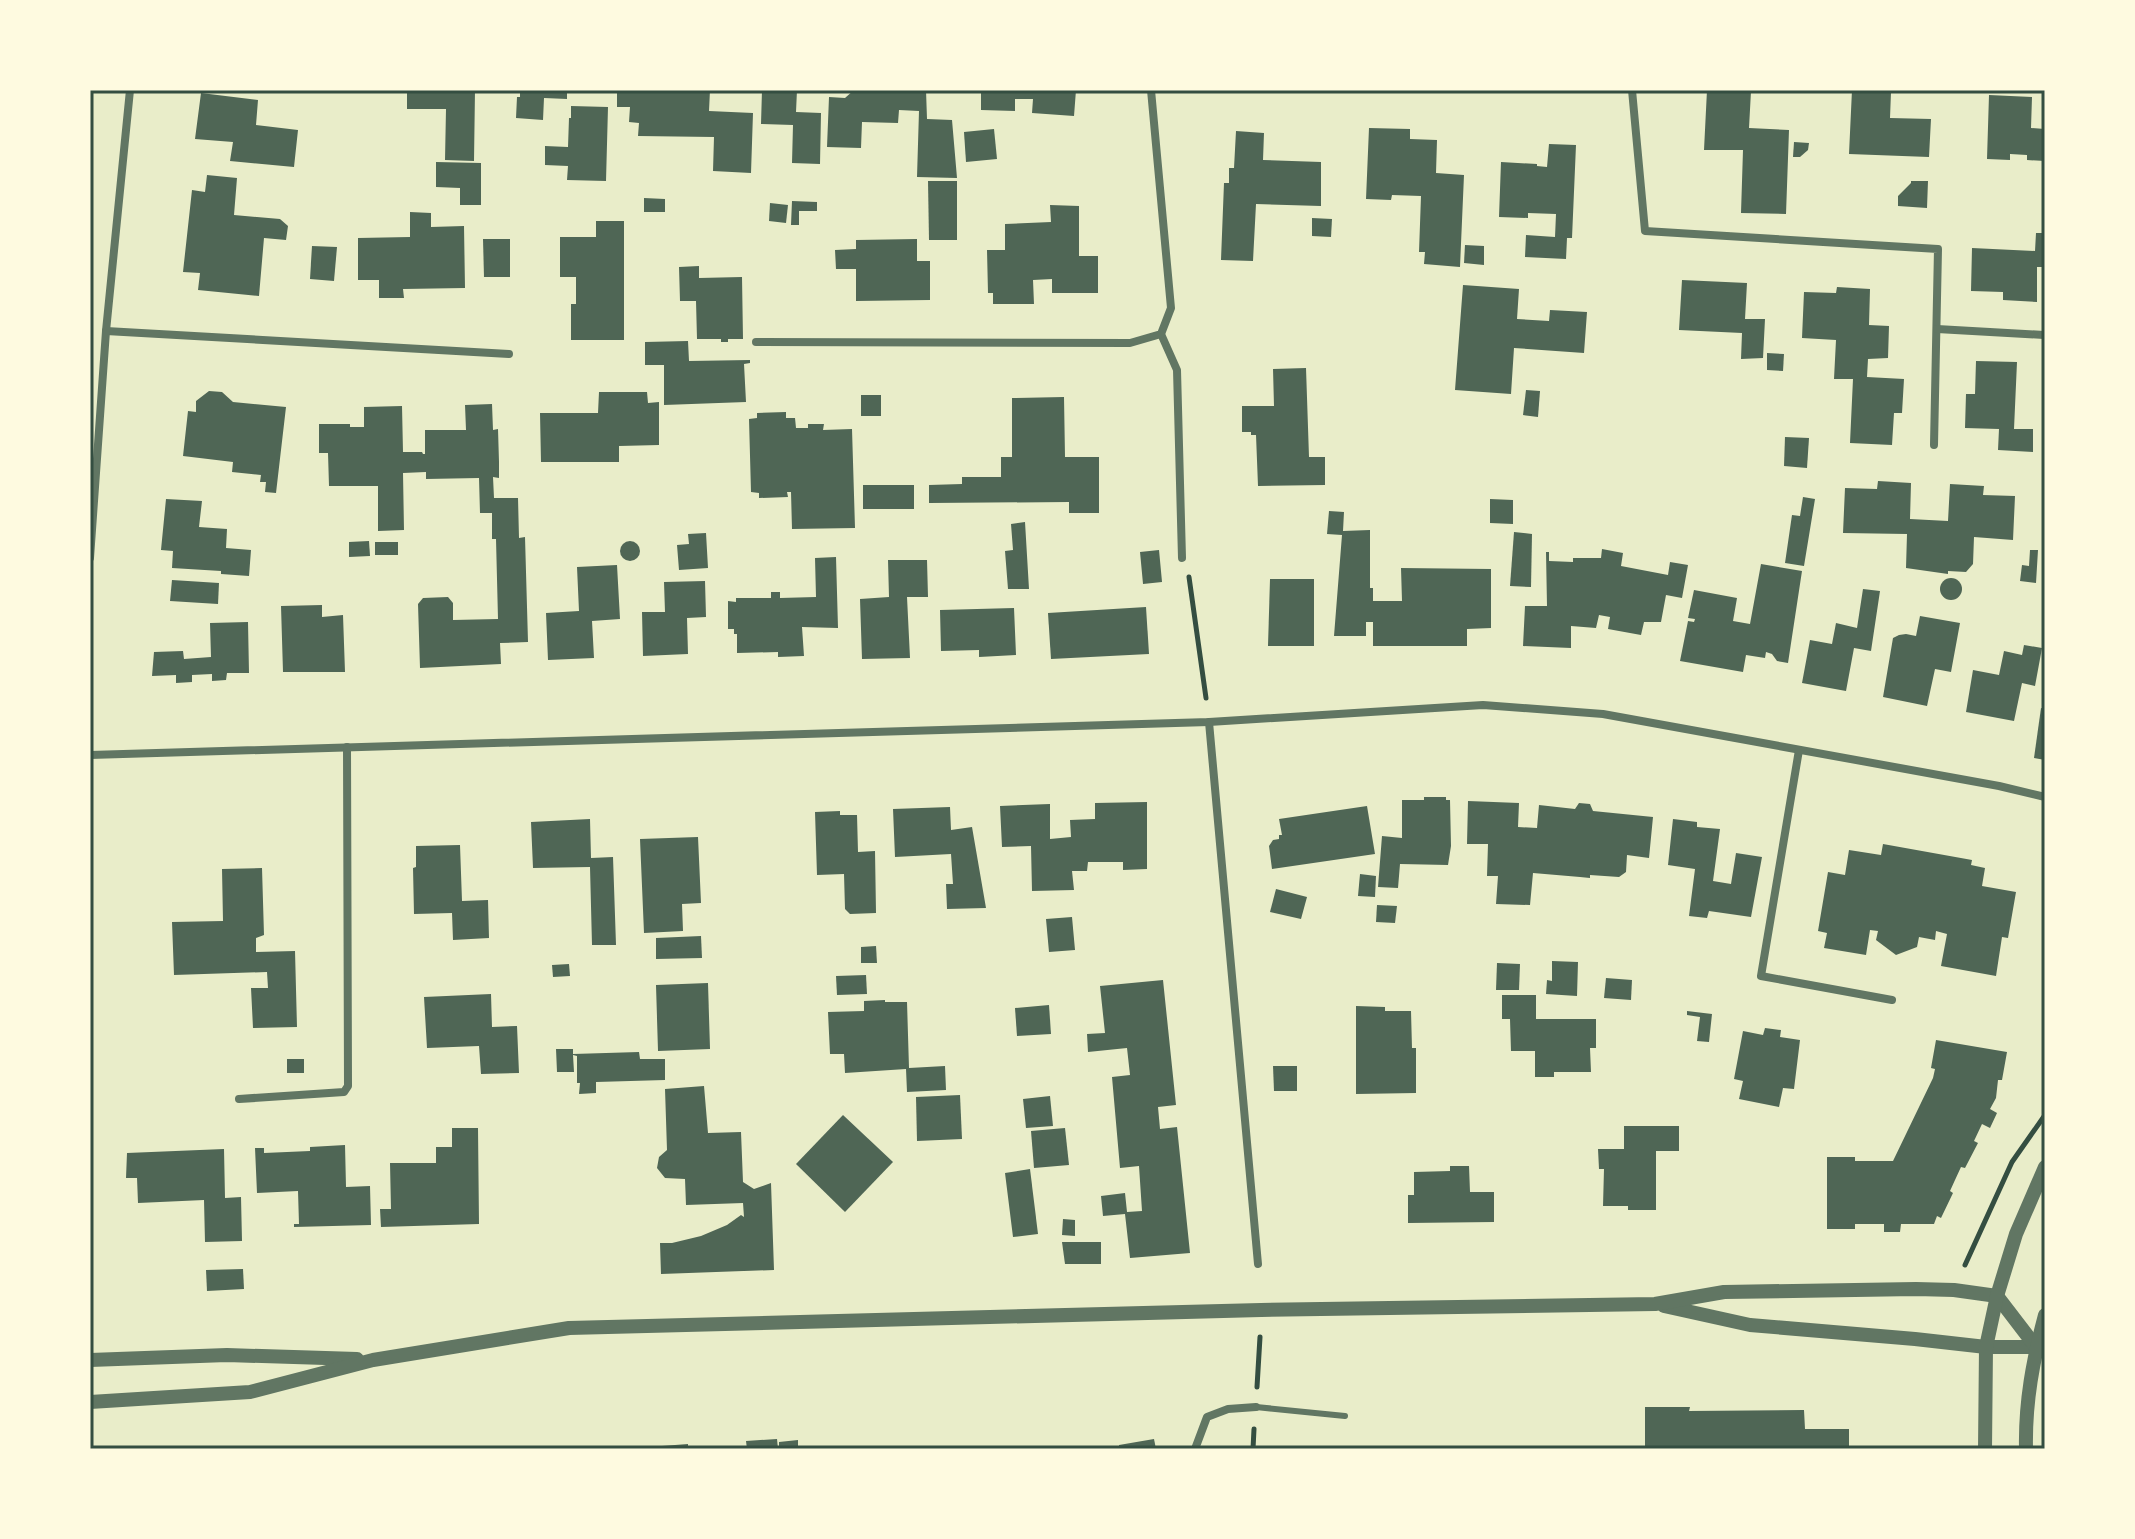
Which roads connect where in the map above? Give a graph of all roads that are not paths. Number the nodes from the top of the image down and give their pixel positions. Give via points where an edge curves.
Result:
1 (130, 90) edge
2 (1151, 90) edge
3 (1632, 90) edge
4 (1937, 329) junction
5 (106, 331) junction
6 (1161, 334) junction
7 (2044, 335) edge
8 (756, 342) dead end
9 (509, 354) dead end
10 (1934, 445) dead end
11 (90, 558) edge
12 (1182, 558) road end
13 (1209, 722) junction
14 (347, 747) junction
15 (1799, 750) junction
16 (90, 755) edge
17 (2045, 797) edge
18 (1892, 1000) dead end
19 (239, 1099) dead end
20 (2045, 1167) edge
21 (1258, 1264) dead end
22 (1997, 1296) junction
23 (1655, 1304) junction
24 (2045, 1315) edge
25 (1986, 1347) junction
26 (2036, 1347) junction
27 (90, 1360) edge
28 (373, 1360) junction
29 (90, 1402) edge
30 (1256, 1407) joint
31 (1345, 1416) dead end
32 (1195, 1449) edge
33 (1985, 1449) edge
34 (2026, 1449) edge

1 - 5 street
2 - 6 street via 1171,308
3 - 4 street via 1645,231 1938,249
4 - 7 street
4 - 10 street
5 - 9 street
5 - 11 street
6 - 8 street via 1130,343
6 - 12 street via 1177,370
13 - 14 street
13 - 15 street via 1483,705 1603,714
13 - 21 street
14 - 16 street
14 - 19 street via 348,1086 344,1092
15 - 17 street
15 - 18 street via 1761,976
20 - 22 street
22 - 23 street via 1916,1289 1724,1292
22 - 25 street
22 - 26 street
23 - 25 street via 1750,1325
23 - 28 street via 569,1328
24 - 26 street
25 - 26 street
25 - 33 street
26 - 34 street via 2025,1414
27 - 28 street via 227,1355
28 - 29 street via 250,1392
30 - 31 lane
30 - 32 street via 1207,1417

